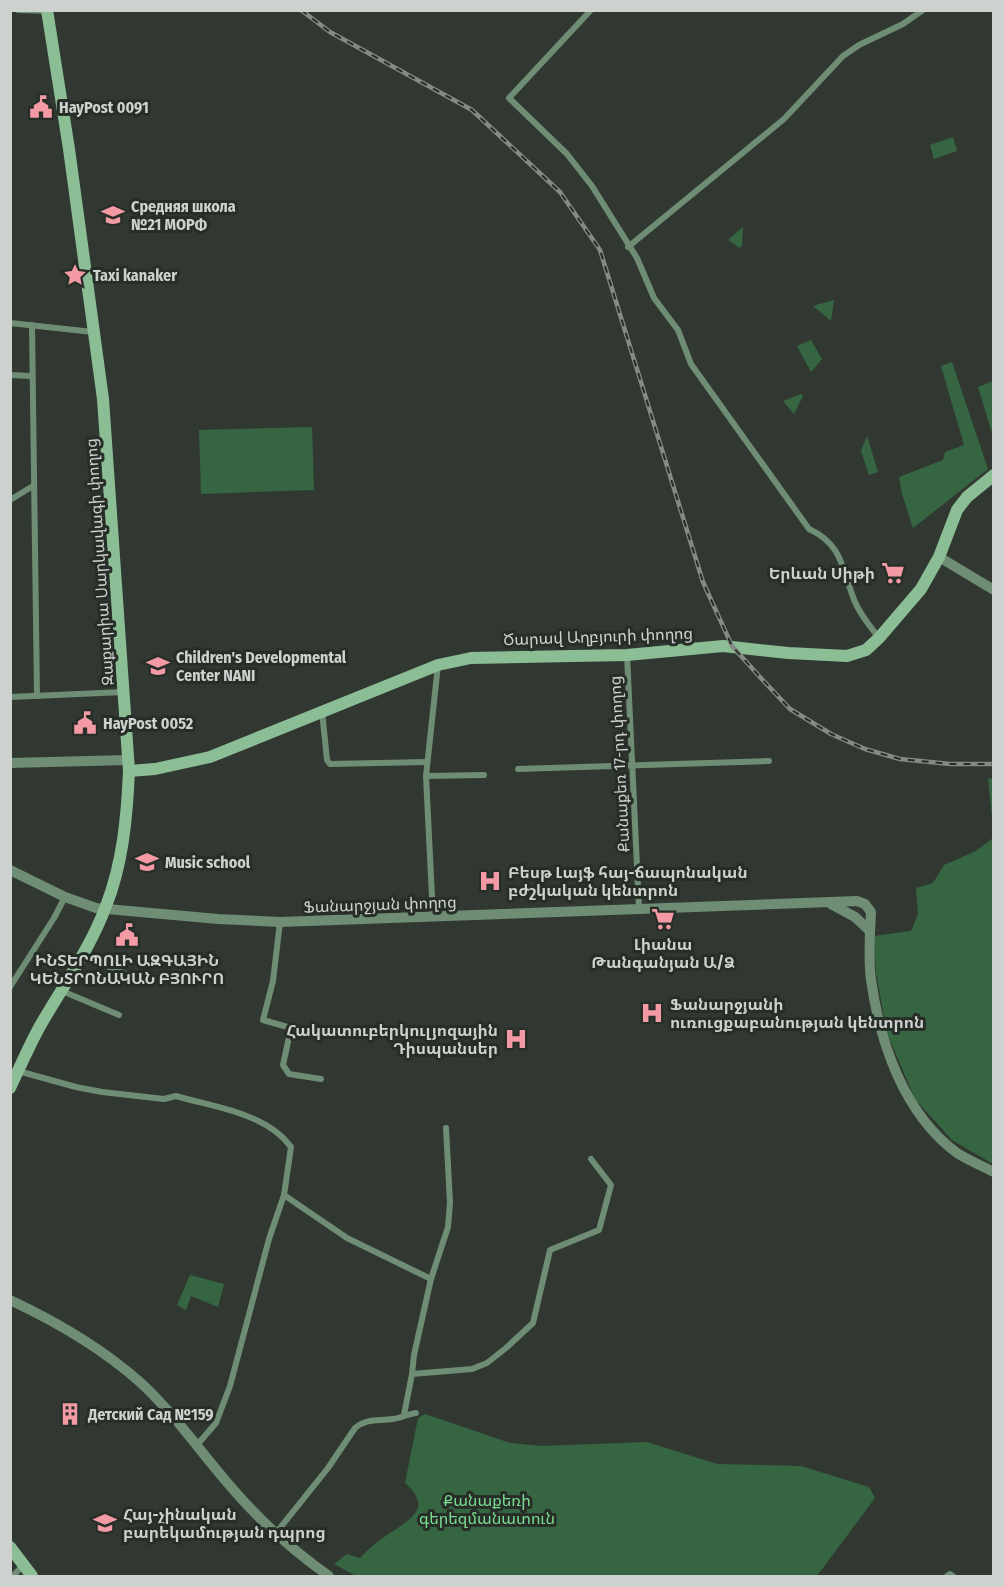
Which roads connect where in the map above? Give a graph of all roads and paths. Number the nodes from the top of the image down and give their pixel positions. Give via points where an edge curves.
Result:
1 (18, 10) edge
2 (591, 10) edge
3 (923, 10) edge
4 (47, 11) edge
5 (628, 247) junction
6 (10, 322) edge
7 (32, 325) junction
8 (94, 332) junction
9 (10, 375) edge
10 (32, 376) junction
11 (993, 475) edge
12 (33, 486) junction
13 (10, 500) edge
14 (939, 557) junction
15 (993, 590) edge
16 (879, 638) junction
17 (627, 655) junction
18 (438, 665) junction
19 (124, 692) junction
20 (38, 696) junction
21 (10, 697) edge
22 (322, 710) junction
23 (769, 761) dead end
24 (427, 762) junction
25 (10, 763) edge
26 (129, 765) junction
27 (633, 765) junction
28 (518, 769) dead end
29 (484, 774) dead end
30 (426, 776) junction
31 (10, 870) edge
32 (65, 897) junction
33 (830, 903) junction
34 (105, 909) junction
35 (639, 909) junction
36 (433, 917) junction
37 (280, 922) junction
38 (870, 931) junction
39 (83, 956) junction
40 (133, 977) dead end
41 (10, 987) edge
42 (62, 991) junction
43 (119, 1015) dead end
44 (18, 1071) junction
45 (321, 1079) dead end
46 (10, 1088) edge
47 (446, 1128) dead end
48 (591, 1159) dead end
49 (993, 1172) edge
50 (284, 1196) junction
51 (431, 1278) junction
52 (10, 1301) edge
53 (412, 1374) junction
54 (416, 1413) dead end
55 (404, 1415) junction
56 (197, 1445) junction
57 (276, 1533) junction
58 (10, 1546) edge
59 (23, 1565) junction
60 (13, 1576) edge
61 (32, 1576) edge
62 (324, 1576) edge
63 (329, 1576) edge
64 (946, 1576) edge
65 (953, 1576) edge

1 - 4 street
2 - 5 street via 509,98 567,154 592,186
3 - 5 street via 843,56 784,119
4 - 8 main road, Զաքարիա Սարկավագի փողոց
5 - 16 street via 644,271 654,297 678,330 691,364 809,529 829,540 847,572 859,609
6 - 7 street
7 - 8 street
7 - 10 street
8 - 19 main road, Զաքարիա Սարկավագի փողոց via 103,399
9 - 10 street
10 - 12 street
11 - 14 main road, Ծարավ Աղբյուրի փողոց via 967,496 957,510
12 - 13 street
12 - 20 street
14 - 15 street
14 - 16 main road, Ծարավ Աղբյուրի փողոց via 921,589
16 - 17 main road, Ծարավ Աղբյուրի փողոց via 866,650 847,656 732,646
17 - 18 main road, Ծարավ Աղբյուրի փողոց via 471,658
17 - 27 street, Քանաքեռ 17-րդ փողոց
18 - 22 main road, Ծարավ Աղբյուրի փողոց
18 - 24 street
19 - 20 street
19 - 26 main road, Զաքարիա Սարկավագի փողոց
20 - 21 street
22 - 24 street via 330,764
22 - 26 main road, Ծարավ Աղբյուրի փողոց via 210,757 155,769
23 - 27 street
24 - 30 street
25 - 26 street, Ծարավ Աղբյուրի փողոց
26 - 34 main road, Զաքարիա Սարկավագի փողոց via 126,821
27 - 28 street
27 - 35 street, Քանաքեռ 17-րդ փողոց
29 - 30 street
30 - 36 street
31 - 32 street, Ֆանարջյան փողոց
32 - 34 street, Ֆանարջյան փողոց
32 - 41 street
33 - 35 street, Ֆանարջյան փողոց
33 - 38 street
33 - 38 street, Ֆանարջյան փողոց via 865,904 871,912
34 - 37 street, Ֆանարջյան փողոց
34 - 39 main road, Զաքարիա Սարկավագի փողոց
35 - 36 street, Ֆանարջյան փողոց
36 - 37 street, Ֆանարջյան փողոց
37 - 45 street via 273,981 263,1020 291,1028 283,1065 289,1074
38 - 49 street, Ֆանարջյան փողոց via 871,979 880,1028 907,1095 927,1125 958,1153
39 - 40 street
39 - 42 main road, Զաքարիա Սարկավագի փողոց
42 - 43 street
42 - 44 main road, Զաքարիա Սարկավագի փողոց
44 - 46 main road, Զաքարիա Սարկավագի փողոց
44 - 50 street via 102,1092 164,1099 176,1096 249,1116 291,1147
47 - 51 street via 448,1227
48 - 53 street via 611,1185 599,1230 550,1250 533,1323 487,1363 456,1371
50 - 51 street via 347,1238
50 - 56 street via 230,1386 216,1423
51 - 53 street
52 - 56 street via 106,1355 142,1384
52 - 62 street via 106,1359 140,1386 250,1513
53 - 55 street
54 - 55 street
55 - 57 street via 368,1420 356,1428
56 - 57 street
57 - 63 street
58 - 59 main road
59 - 60 street
59 - 61 main road
64 - 65 street

